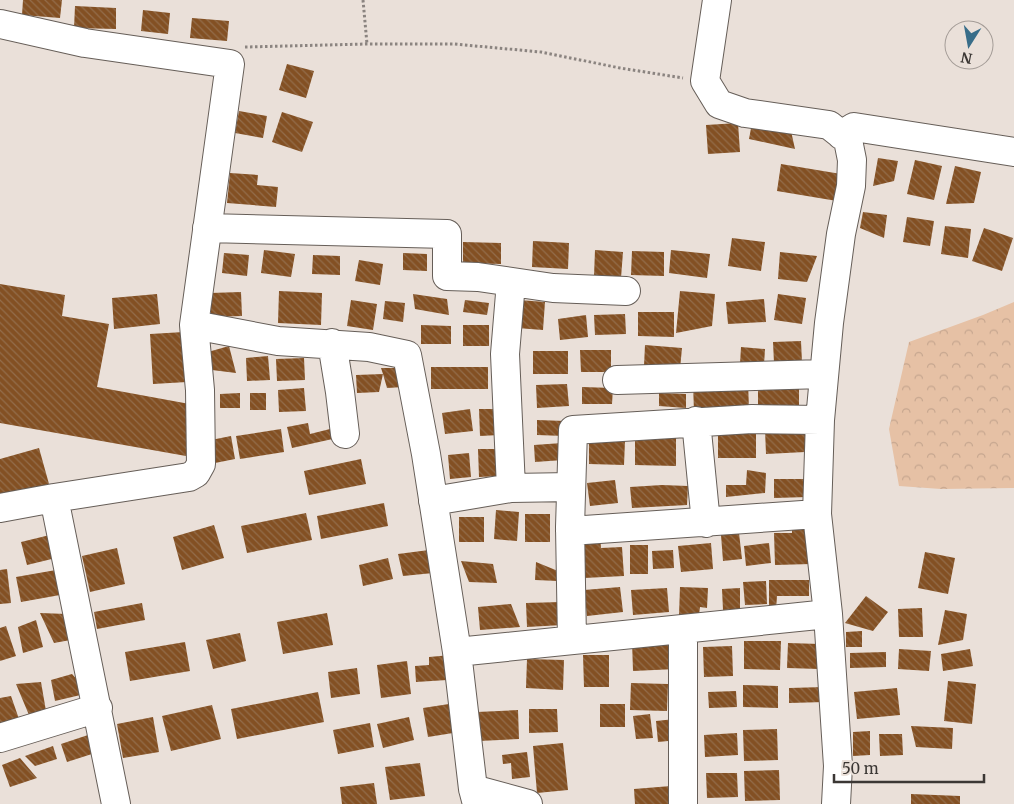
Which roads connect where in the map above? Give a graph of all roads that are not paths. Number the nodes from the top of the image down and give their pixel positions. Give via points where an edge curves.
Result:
1 (717, 0) edge
2 (0, 24) edge
3 (841, 135) junction
4 (1014, 152) edge
5 (207, 228) junction
6 (511, 282) junction
7 (626, 291) dead end
8 (194, 325) junction
9 (332, 343) junction
10 (824, 374) junction
11 (617, 380) dead end
12 (820, 420) junction
13 (696, 422) junction
14 (345, 434) dead end
15 (571, 487) junction
16 (511, 488) junction
17 (54, 498) junction
18 (433, 501) junction
19 (0, 508) edge
20 (817, 514) junction
21 (706, 523) junction
22 (570, 531) junction
23 (828, 614) junction
24 (683, 629) junction
25 (572, 640) junction
26 (457, 652) junction
27 (98, 708) junction
28 (0, 738) edge
29 (475, 796) edge
30 (116, 804) edge
31 (528, 804) edge
32 (684, 804) edge
33 (836, 804) edge

1 - 3 street via 704,81 719,104 745,113 829,125
2 - 5 street via 85,43 230,64
3 - 4 street via 854,127
3 - 10 street via 848,140 852,160 851,186 841,234
5 - 6 street via 447,234 447,276 478,276
5 - 8 street
6 - 7 street via 553,288
6 - 16 street via 505,354
8 - 9 street via 278,341
8 - 17 street via 201,464 196,472 189,477
9 - 14 street
9 - 18 street via 407,354
10 - 11 street
10 - 12 street
12 - 13 street
12 - 20 street
13 - 15 street via 573,430
13 - 21 street
15 - 16 street
15 - 22 street
16 - 18 street
17 - 19 street
17 - 27 street
18 - 26 street
20 - 21 street
20 - 23 street
21 - 22 street
22 - 25 street
23 - 24 street
23 - 33 street via 838,766
24 - 25 street
24 - 32 street
25 - 26 street
26 - 29 street
27 - 28 street
27 - 30 street
29 - 31 street

